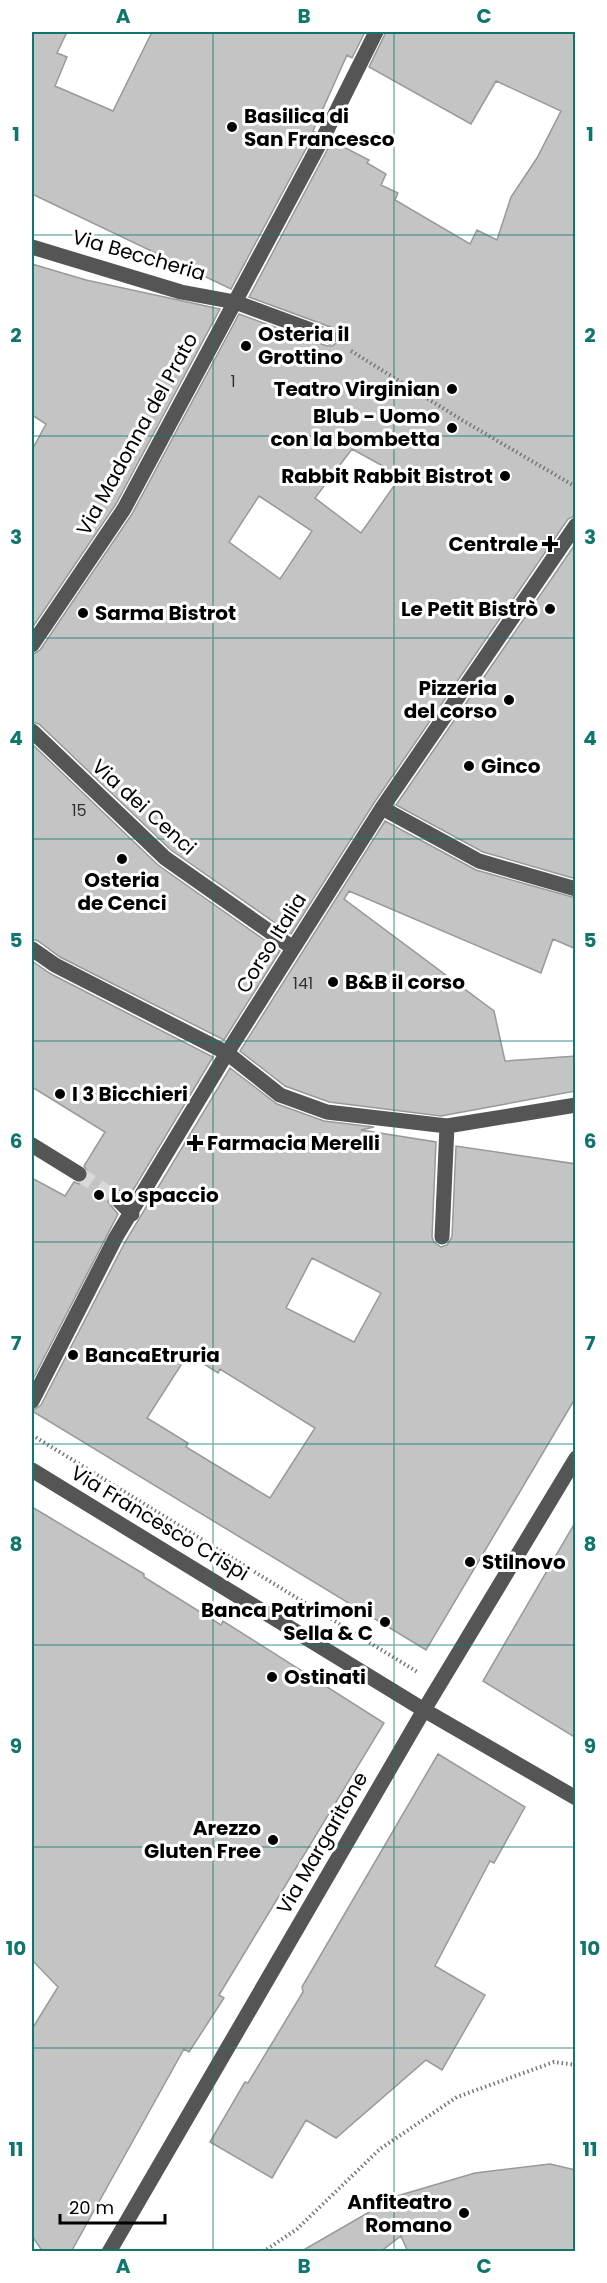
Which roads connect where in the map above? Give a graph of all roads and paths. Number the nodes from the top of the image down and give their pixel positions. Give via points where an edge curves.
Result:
1 (375, 32) edge
2 (32, 247) edge
3 (235, 302) junction
4 (330, 338) joint
5 (576, 487) edge
6 (574, 531) edge
7 (32, 645) edge
8 (32, 731) edge
9 (382, 808) junction
10 (576, 889) edge
11 (293, 948) junction
12 (32, 949) edge
13 (227, 1053) junction
14 (576, 1106) edge
15 (447, 1126) junction
16 (32, 1145) edge
17 (79, 1174) tunnel mouth
18 (117, 1199) tunnel mouth
19 (132, 1214) junction
20 (442, 1237) dead end
21 (32, 1401) edge
22 (32, 1435) edge
23 (576, 1458) edge
24 (32, 1470) edge
25 (439, 1685) junction
26 (424, 1710) junction
27 (576, 1798) edge
28 (576, 2065) edge
29 (109, 2252) edge
30 (263, 2252) edge

1 - 3 street, Via Madonna del Prato
2 - 3 street, Via Beccheria via 181,292
3 - 4 street, Via Beccheria
3 - 7 street, Via Madonna del Prato via 124,509
4 - 5 path
6 - 9 street, Corso Italia
8 - 11 street, Via dei Cenci via 165,858
9 - 10 street via 479,861
9 - 11 street, Corso Italia
11 - 13 street, Corso Italia
12 - 13 street
13 - 15 street via 280,1095 327,1112
13 - 19 street, Corso Italia
14 - 15 street
15 - 20 street
16 - 17 street
18 - 19 street
19 - 21 street, Corso Italia
22 - 25 path
23 - 25 street, Via Margaritone
24 - 26 street, Via Francesco Crispi
25 - 26 street, Via Margaritone
26 - 27 street, Via Francesco Crispi
26 - 29 street, Via Margaritone
28 - 30 path via 554,2062 457,2097 380,2148 297,2229

